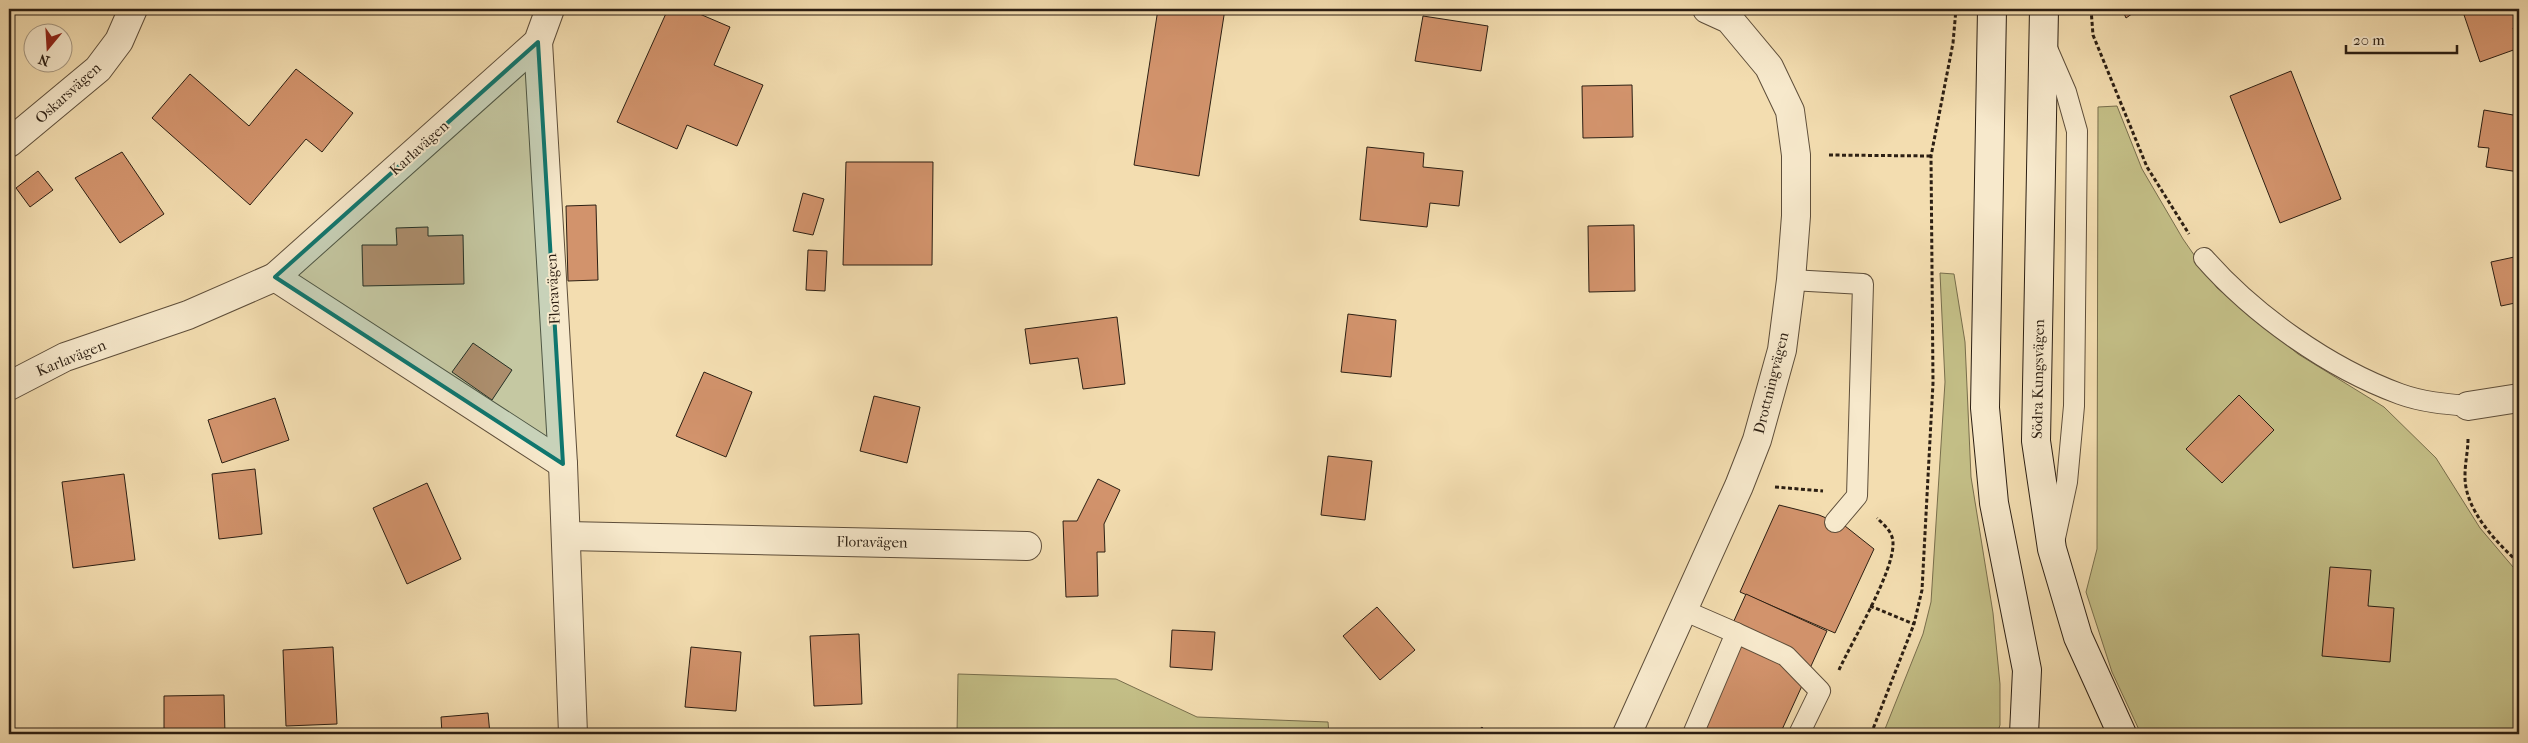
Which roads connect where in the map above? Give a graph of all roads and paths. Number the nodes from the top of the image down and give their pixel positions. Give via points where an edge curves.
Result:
1 (134, 9) edge
2 (550, 9) edge
3 (1707, 9) edge
4 (1956, 9) edge
5 (1992, 9) edge
6 (2044, 9) edge
7 (2091, 9) edge
8 (2044, 40) junction
9 (538, 42) junction
10 (9, 143) edge
11 (1796, 155) junction
12 (1931, 156) junction
13 (2204, 258) joint
14 (275, 277) junction
15 (1791, 280) junction
16 (9, 386) edge
17 (2519, 398) edge
18 (2468, 406) junction
19 (563, 464) junction
20 (1804, 488) dead end
21 (1857, 496) junction
22 (1835, 522) dead end
23 (566, 536) junction
24 (1027, 546) dead end
25 (2052, 549) junction
26 (2519, 563) edge
27 (1870, 606) junction
28 (1683, 610) junction
29 (1914, 624) junction
30 (1736, 633) junction
31 (1844, 658) dead end
32 (573, 734) edge
33 (1627, 734) edge
34 (1694, 734) edge
35 (1799, 734) edge
36 (1871, 734) edge
37 (2024, 734) edge
38 (2122, 734) edge

1 - 10 street, Oskarsvägen via 119,41 98,70
2 - 9 street, Karlavägen
3 - 11 street, Drottningvägen via 1729,19 1769,67 1790,111
4 - 12 path via 1953,43
5 - 37 street via 1985,408 1994,503 2027,670
6 - 8 street, Södra Kungsvägen
7 - 13 path via 2093,35 2147,167
8 - 25 street, Södra Kungsvägen via 2036,441
8 - 25 lane via 2066,92 2077,131 2074,406 2067,482
9 - 14 street, Karlavägen
9 - 19 street, Floravägen
11 - 12 path
11 - 15 street, Drottningvägen
12 - 29 path via 1933,383 1922,590
13 - 18 lane via 2224,281 2264,315 2339,366 2401,395 2438,404
14 - 16 street, Karlavägen via 188,315 65,357
14 - 19 street
15 - 21 lane via 1863,284
15 - 28 street, Drottningvägen via 1782,350 1757,440
17 - 18 street
18 - 26 path via 2465,476 2469,500 2485,527
19 - 23 street, Floravägen
20 - 21 path
21 - 22 lane
21 - 27 path via 1889,531 1893,542 1888,564
23 - 24 street, Floravägen
23 - 32 street, Floravägen
25 - 38 street, Södra Kungsvägen via 2078,637
27 - 29 path
27 - 31 path
28 - 30 lane
28 - 33 street, Drottningvägen
29 - 36 path
30 - 34 lane
30 - 35 lane via 1786,656 1820,691

